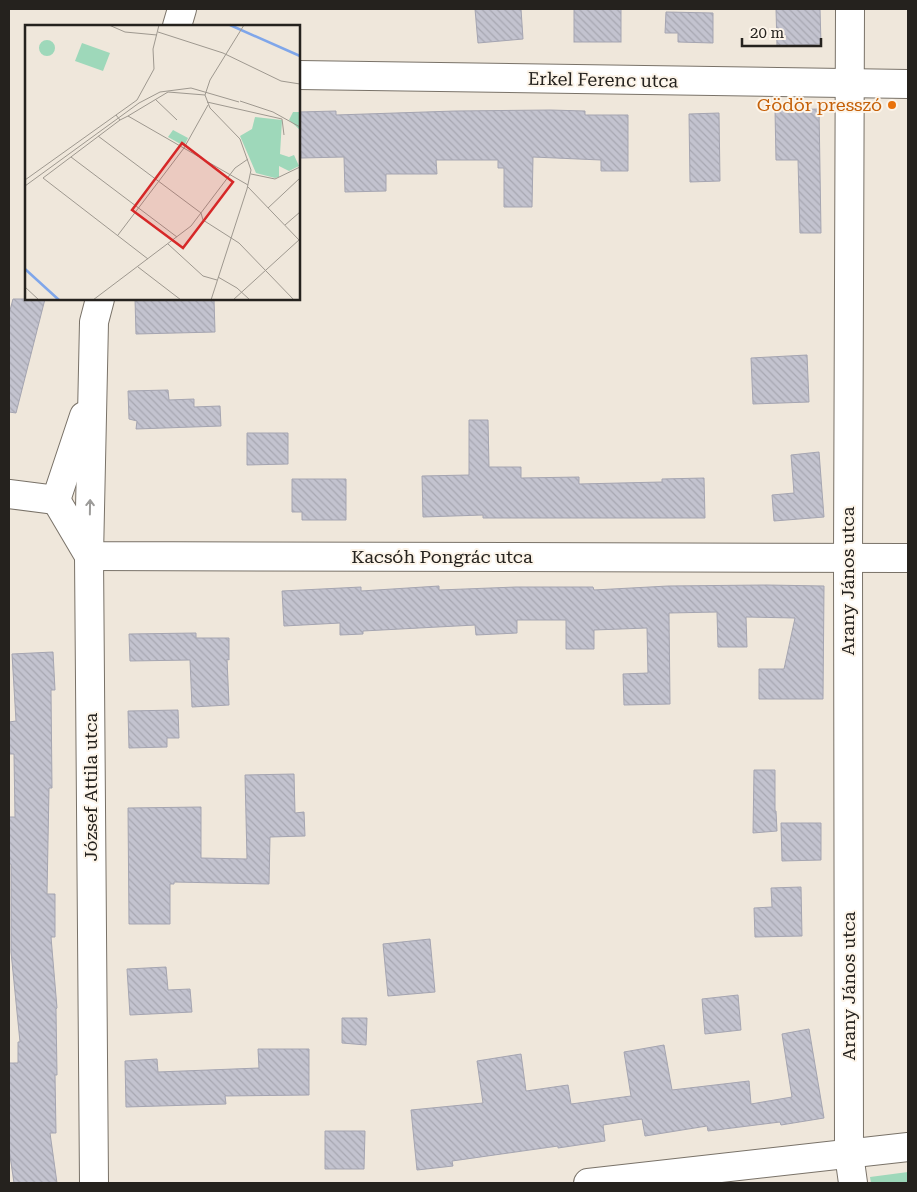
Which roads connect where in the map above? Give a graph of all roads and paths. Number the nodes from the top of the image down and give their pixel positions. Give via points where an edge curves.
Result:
1 (182, 9) edge
2 (850, 9) edge
3 (176, 25) edge
4 (300, 75) edge
5 (850, 84) junction
6 (908, 84) edge
7 (100, 300) edge
8 (92, 391) junction
9 (9, 494) edge
10 (56, 500) junction
11 (89, 556) junction
12 (848, 558) junction
13 (908, 558) edge
14 (908, 1147) edge
15 (850, 1154) junction
16 (94, 1183) edge
17 (588, 1183) edge
18 (853, 1183) edge

1 - 3 street
2 - 5 street, Arany János utca
4 - 5 street, Erkel Ferenc utca
5 - 6 street, Erkel Ferenc utca
5 - 12 street, Arany János utca
7 - 8 street, József Attila utca via 94,322
8 - 10 street, József Attila utca
11 -> 8 street, József Attila utca
9 - 10 street
10 - 11 street
11 - 12 street, Kacsóh Pongrác utca
11 - 16 street, József Attila utca
12 - 13 street, Kacsóh Pongrác utca
12 - 15 street, Arany János utca
14 - 15 street
15 - 17 street
15 - 18 street, Arany János utca

